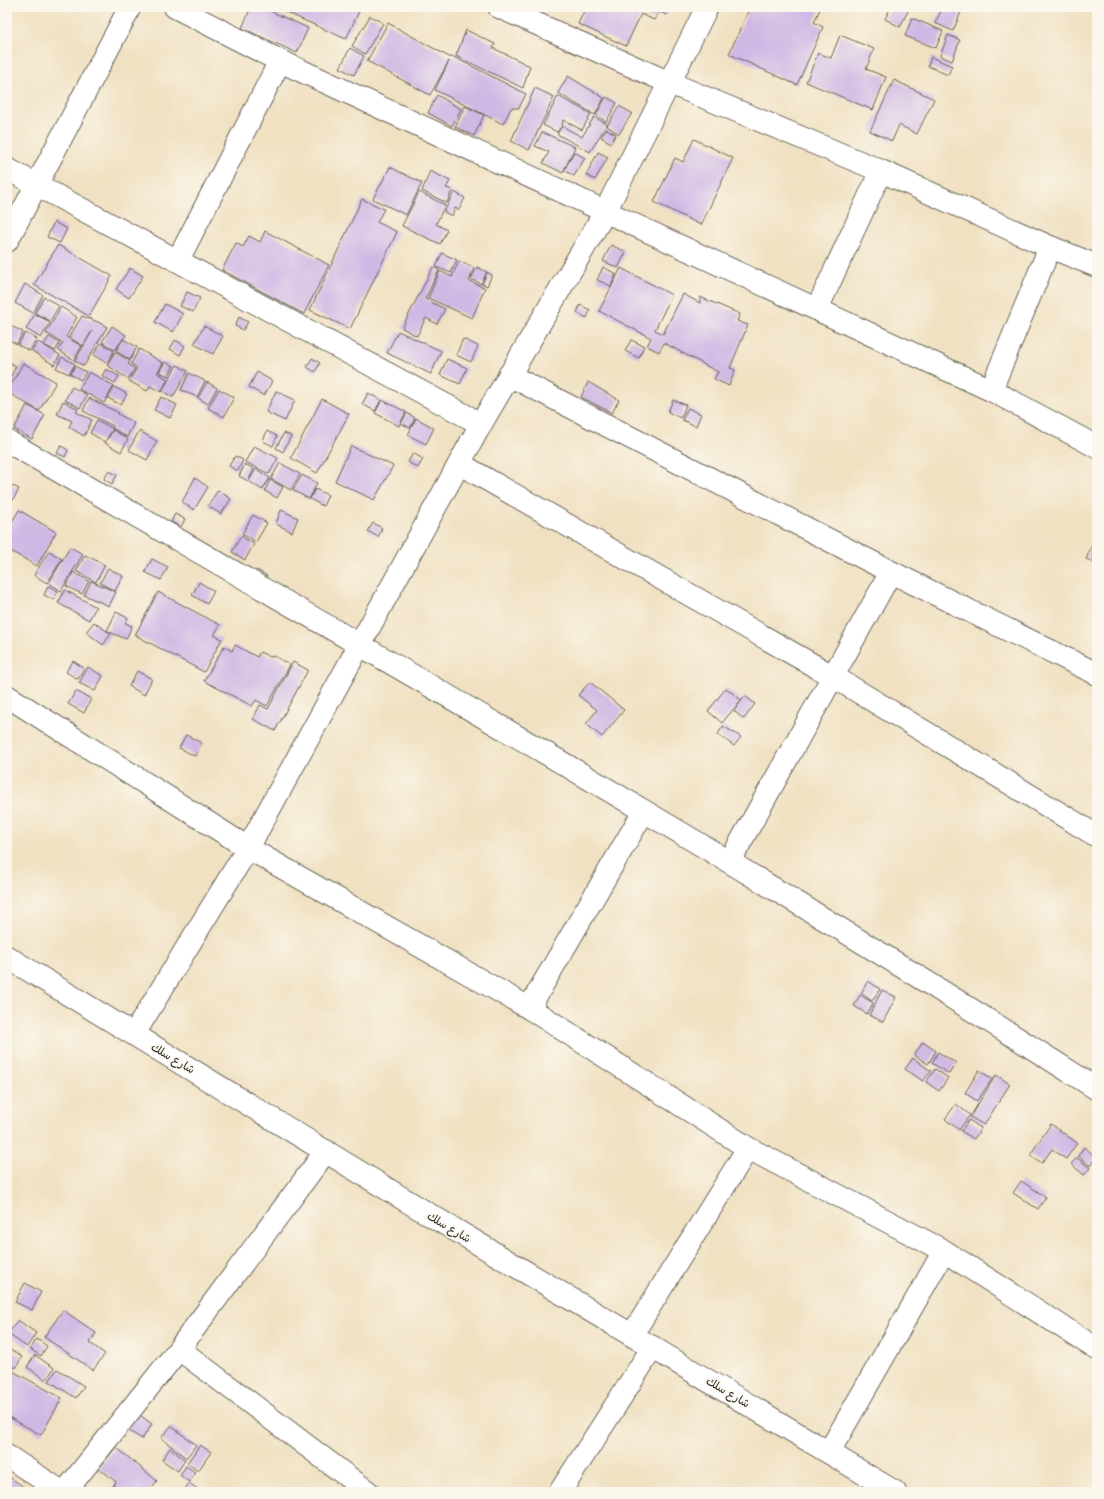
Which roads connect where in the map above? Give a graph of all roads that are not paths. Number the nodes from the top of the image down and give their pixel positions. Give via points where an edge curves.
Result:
1 (130, 7) edge
2 (175, 7) edge
3 (499, 7) edge
4 (707, 7) edge
5 (280, 61) junction
6 (670, 83) junction
7 (7, 169) edge
8 (881, 170) junction
9 (38, 185) junction
10 (605, 212) junction
11 (7, 241) edge
12 (1050, 247) junction
13 (178, 260) junction
14 (1097, 266) edge
15 (817, 309) junction
16 (510, 375) junction
17 (991, 390) junction
18 (481, 424) junction
19 (7, 441) edge
20 (1097, 447) edge
21 (460, 464) junction
22 (891, 572) junction
23 (359, 644) junction
24 (1097, 674) edge
25 (834, 677) junction
26 (7, 696) edge
27 (644, 811) junction
28 (1097, 836) edge
29 (248, 848) junction
30 (730, 861) junction
31 (7, 957) edge
32 (529, 1008) junction
33 (134, 1034) junction
34 (1097, 1088) edge
35 (748, 1148) junction
36 (326, 1151) junction
37 (944, 1251) junction
38 (632, 1335) junction
39 (653, 1348) junction
40 (179, 1349) junction
41 (1097, 1349) edge
42 (829, 1452) junction
43 (7, 1456) edge
44 (62, 1492) edge
45 (65, 1492) edge
46 (368, 1492) edge
47 (560, 1492) edge
48 (895, 1492) edge

1 - 9 street
2 - 5 street
3 - 6 street
4 - 6 street
5 - 10 street
5 - 13 street
6 - 8 street
6 - 10 street
7 - 9 street
8 - 12 street
8 - 15 street
9 - 11 street
9 - 13 street
10 - 15 street
10 - 16 street
12 - 14 street
12 - 17 street
13 - 18 street
15 - 17 street
16 - 18 street
16 - 22 street
17 - 20 street
18 - 21 street
19 - 23 street
21 - 23 street
21 - 25 street
22 - 24 street
22 - 25 street
23 - 27 street
23 - 29 street
25 - 28 street
25 - 30 street
26 - 29 street
27 - 30 street
27 - 32 street
29 - 32 street
29 - 33 street
30 - 34 street
31 - 33 street, شارع سلك
32 - 35 street
33 - 36 street, شارع سلك
35 - 37 street
35 - 38 street
36 - 38 street, شارع سلك
36 - 40 street
37 - 41 street
37 - 42 street
38 - 39 street, شارع سلك
39 - 42 street, شارع سلك
39 - 47 street
40 - 45 street
40 - 46 street
42 - 48 street, شارع سلك
43 - 44 street

